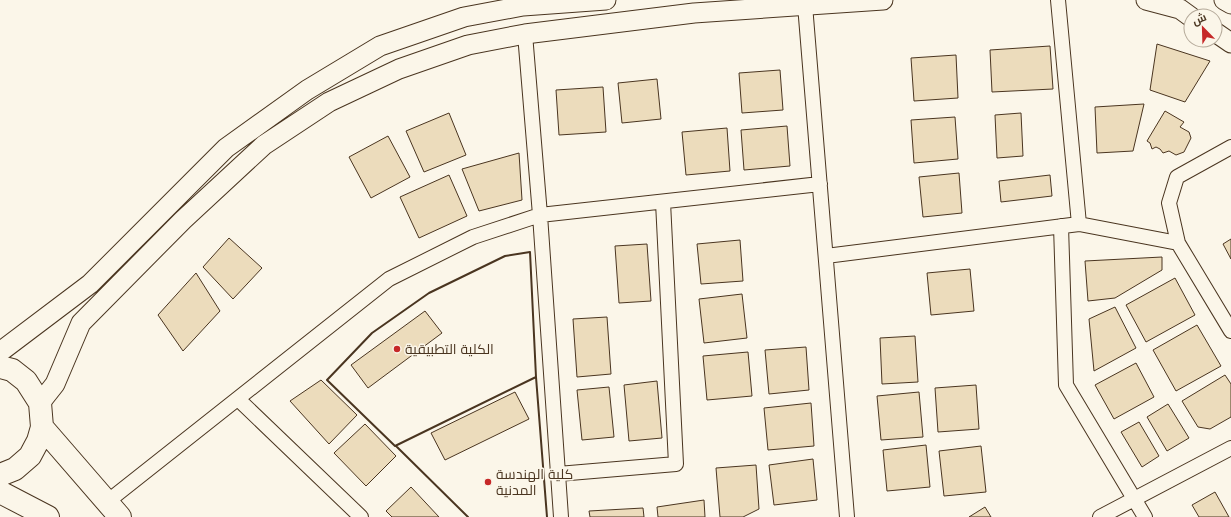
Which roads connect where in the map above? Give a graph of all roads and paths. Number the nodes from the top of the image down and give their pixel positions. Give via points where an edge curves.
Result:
1 (606, 0) edge
2 (883, 0) edge
3 (1058, 0) edge
4 (1146, 0) edge
5 (1224, 0) edge
6 (1231, 4) edge
7 (805, 5) junction
8 (1183, 12) edge
9 (525, 34) junction
10 (1231, 147) edge
11 (820, 184) junction
12 (664, 202) junction
13 (540, 215) junction
14 (1079, 224) junction
15 (1061, 226) junction
16 (1178, 243) junction
17 (826, 256) junction
18 (1231, 331) edge
19 (0, 352) edge
20 (0, 367) edge
21 (238, 399) junction
22 (40, 403) junction
23 (42, 427) junction
24 (1231, 448) edge
25 (558, 474) junction
26 (0, 475) edge
27 (0, 492) edge
28 (1135, 498) junction
29 (113, 510) edge
30 (48, 517) edge
31 (361, 517) edge
32 (561, 517) edge
33 (847, 517) edge
34 (1100, 517) edge
35 (1145, 517) edge

1 - 19 main road via 523,6 464,17 380,46 308,90 226,148 90,284
2 - 7 main road
3 - 14 street
4 - 8 main road
5 - 6 main road
7 - 9 main road via 694,13
7 - 11 street
9 - 13 street
9 - 22 main road via 468,44 399,69 329,102 264,144 183,220 81,323 55,384
10 - 16 street via 1177,177 1169,203
11 - 12 street
11 - 17 street
12 - 13 street
12 - 25 street via 676,464
13 - 21 street via 473,237 389,280
13 - 25 street
14 - 15 street
14 - 16 street
15 - 17 street
15 - 28 street via 1066,385
16 - 18 street
17 - 33 street
20 - 22 main road via 12,370 26,381
21 - 29 street
21 - 31 street
22 - 23 main road
23 - 26 main road via 30,456 15,469
23 - 29 main road
24 - 28 street
25 - 32 street
27 - 30 main road
28 - 34 street
28 - 35 street

